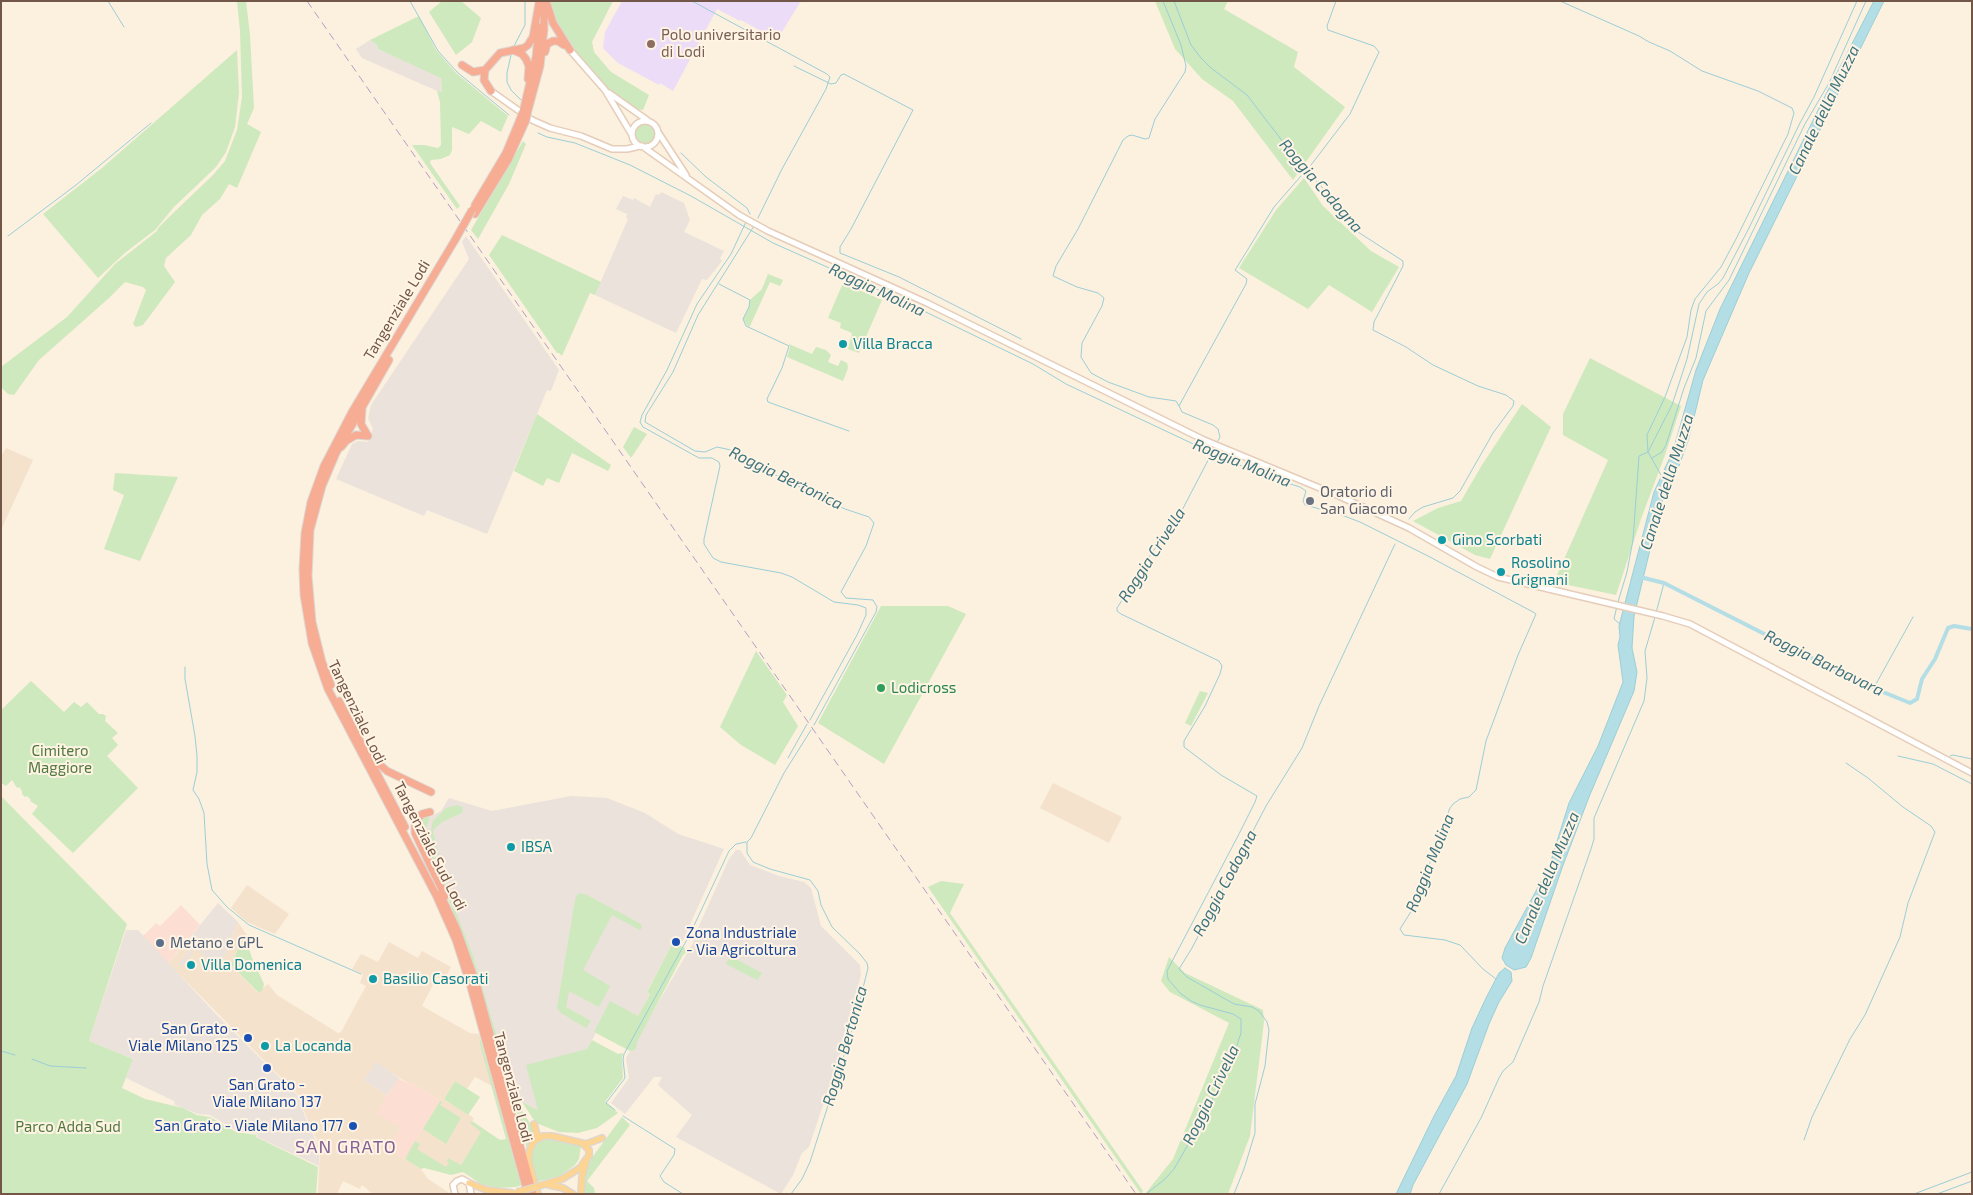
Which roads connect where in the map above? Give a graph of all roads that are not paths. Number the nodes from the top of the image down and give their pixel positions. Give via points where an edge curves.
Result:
1 (542, 2) edge
2 (512, 50) junction
3 (570, 50) junction
4 (462, 65) dead end
5 (540, 66) junction
6 (485, 70) junction
7 (491, 90) joint
8 (605, 90) junction
9 (528, 95) junction
10 (524, 116) junction
11 (649, 121) junction
12 (658, 130) junction
13 (632, 135) junction
14 (641, 146) junction
15 (624, 149) junction
16 (690, 179) junction
17 (456, 242) junction
18 (362, 405) junction
19 (336, 453) junction
20 (342, 707) junction
21 (1972, 773) edge
22 (431, 792) dead end
23 (430, 812) dead end
24 (447, 906) junction
25 (498, 1067) junction
26 (534, 1124) dead end
27 (602, 1138) dead end
28 (534, 1141) junction
29 (583, 1144) junction
30 (589, 1156) dead end
31 (528, 1160) junction
32 (542, 1186) junction
33 (469, 1190) edge
34 (512, 1193) edge
35 (455, 1194) edge
36 (528, 1194) edge
37 (533, 1194) edge
38 (538, 1194) edge
39 (573, 1194) edge
40 (581, 1194) edge

1 - 2 highway via 533,37 524,48
1 - 3 highway
1 - 5 highway via 544,29
1 - 9 highway, Tangenziale Lodi
2 - 6 highway via 500,53
2 - 9 highway via 524,57 529,66
3 - 5 highway via 558,41 550,42
3 - 8 main road
4 - 6 highway via 473,72
5 - 10 highway
6 - 7 highway via 484,80
7 - 15 main road via 532,120 550,128 612,149
8 - 11 main road
8 - 13 main road
9 - 10 highway, Tangenziale Lodi
10 - 17 highway, Tangenziale Lodi, bridge
11 - 12 main road
11 - 13 main road via 637,124
12 - 14 main road via 654,142 647,147
12 - 16 main road
13 - 14 main road
13 - 15 main road
14 - 15 main road
14 - 16 main road
16 - 21 main road via 739,215 768,231 927,303 1226,450 1409,528 1484,571 1514,582 1683,622
17 - 18 highway, Tangenziale Sud Lodi
17 - 36 highway, Tangenziale Lodi via 328,455 306,522 303,585 312,643 328,689 437,897 456,940
18 - 19 highway, Tangenziale Sud Lodi
18 - 19 highway via 362,424 368,436 356,435
19 - 20 highway, Tangenziale Sud Lodi via 314,514 308,576 312,622 319,650
20 - 22 highway via 381,766
20 - 24 highway, Tangenziale Sud Lodi
23 - 24 highway via 418,818 415,832 442,888
24 - 25 highway, Tangenziale Sud Lodi via 471,969
25 - 31 highway via 507,1083
25 - 37 highway, Tangenziale Sud Lodi
26 - 28 main road via 537,1135
27 - 29 main road
28 - 29 main road via 552,1136
28 - 31 main road
29 - 30 main road via 589,1150
31 - 38 main road
32 - 34 main road, bridge
32 - 39 main road via 558,1187
32 - 40 main road via 569,1175 587,1158
33 - 34 main road
33 - 35 main road via 464,1180 456,1181

